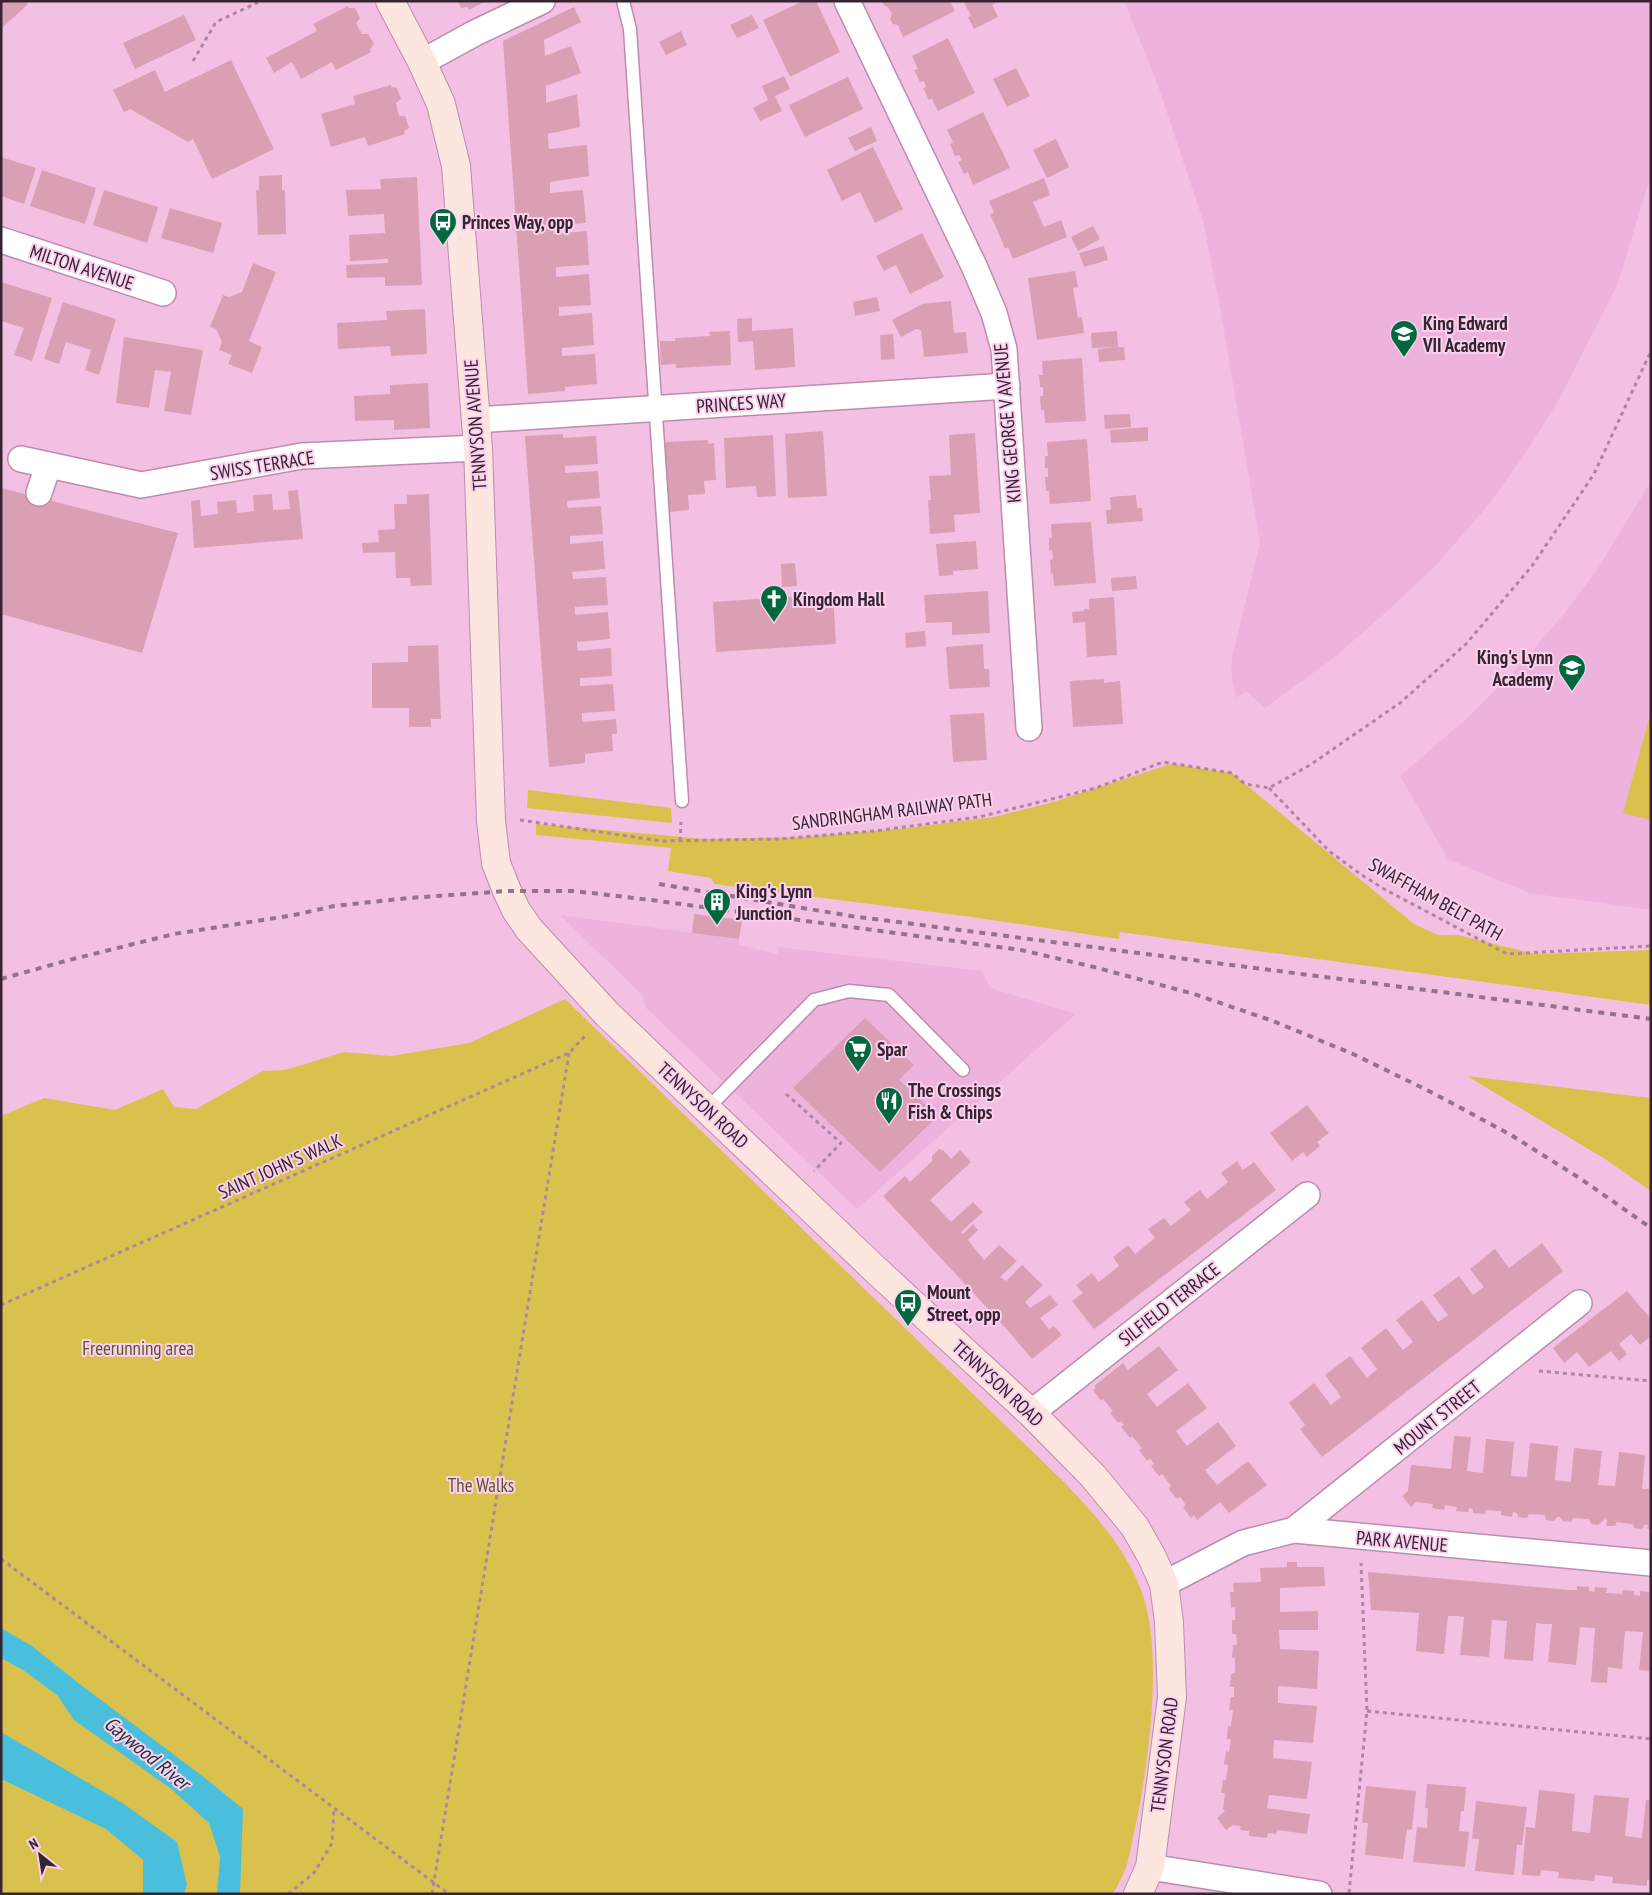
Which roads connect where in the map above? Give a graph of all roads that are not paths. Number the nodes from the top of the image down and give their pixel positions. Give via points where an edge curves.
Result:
1 (390, 1) edge
2 (542, 1) edge
3 (623, 1) edge
4 (847, 1) edge
5 (422, 62) junction
6 (1, 240) edge
7 (163, 293) dead end
8 (1007, 386) junction
9 (655, 409) junction
10 (476, 420) junction
11 (478, 448) junction
12 (21, 459) dead end
13 (48, 466) junction
14 (39, 493) dead end
15 (1029, 728) dead end
16 (682, 801) dead end
17 (496, 862) joint
18 (963, 1070) dead end
19 (707, 1109) junction
20 (1307, 1195) dead end
21 (1579, 1303) dead end
22 (1031, 1413) junction
23 (1294, 1530) junction
24 (1651, 1563) edge
25 (1164, 1584) junction
26 (1150, 1867) junction
27 (1289, 1891) edge
28 (1138, 1894) edge
29 (1319, 1894) edge

1 - 5 main road, TENNYSON AVENUE
2 - 5 street
3 - 9 lane via 630,29
4 - 8 street, KING GEORGE V AVENUE via 991,306 1004,349
5 - 10 main road, TENNYSON AVENUE via 441,104 456,166
6 - 7 street, MILTON AVENUE
8 - 9 street, PRINCES WAY
8 - 15 street, KING GEORGE V AVENUE
9 - 10 street, PRINCES WAY
9 - 16 lane
10 - 11 main road, TENNYSON AVENUE
11 - 13 street, SWISS TERRACE via 302,456 141,485
11 - 17 main road, TENNYSON AVENUE via 491,821
12 - 13 street, SWISS TERRACE
13 - 14 street
17 - 19 main road, TENNYSON ROAD via 506,891 529,929 607,1014
18 - 19 lane via 889,995 849,991 814,1000
19 - 22 main road, TENNYSON ROAD
20 - 22 street, SILFIELD TERRACE
21 - 23 street, MOUNT STREET
22 - 25 main road, TENNYSON ROAD via 1093,1476 1135,1527
23 - 24 street, PARK AVENUE
23 - 25 street, PARK AVENUE via 1243,1542
25 - 26 main road, TENNYSON ROAD via 1172,1697
26 - 27 street
26 - 28 main road, TENNYSON ROAD
27 - 29 street

